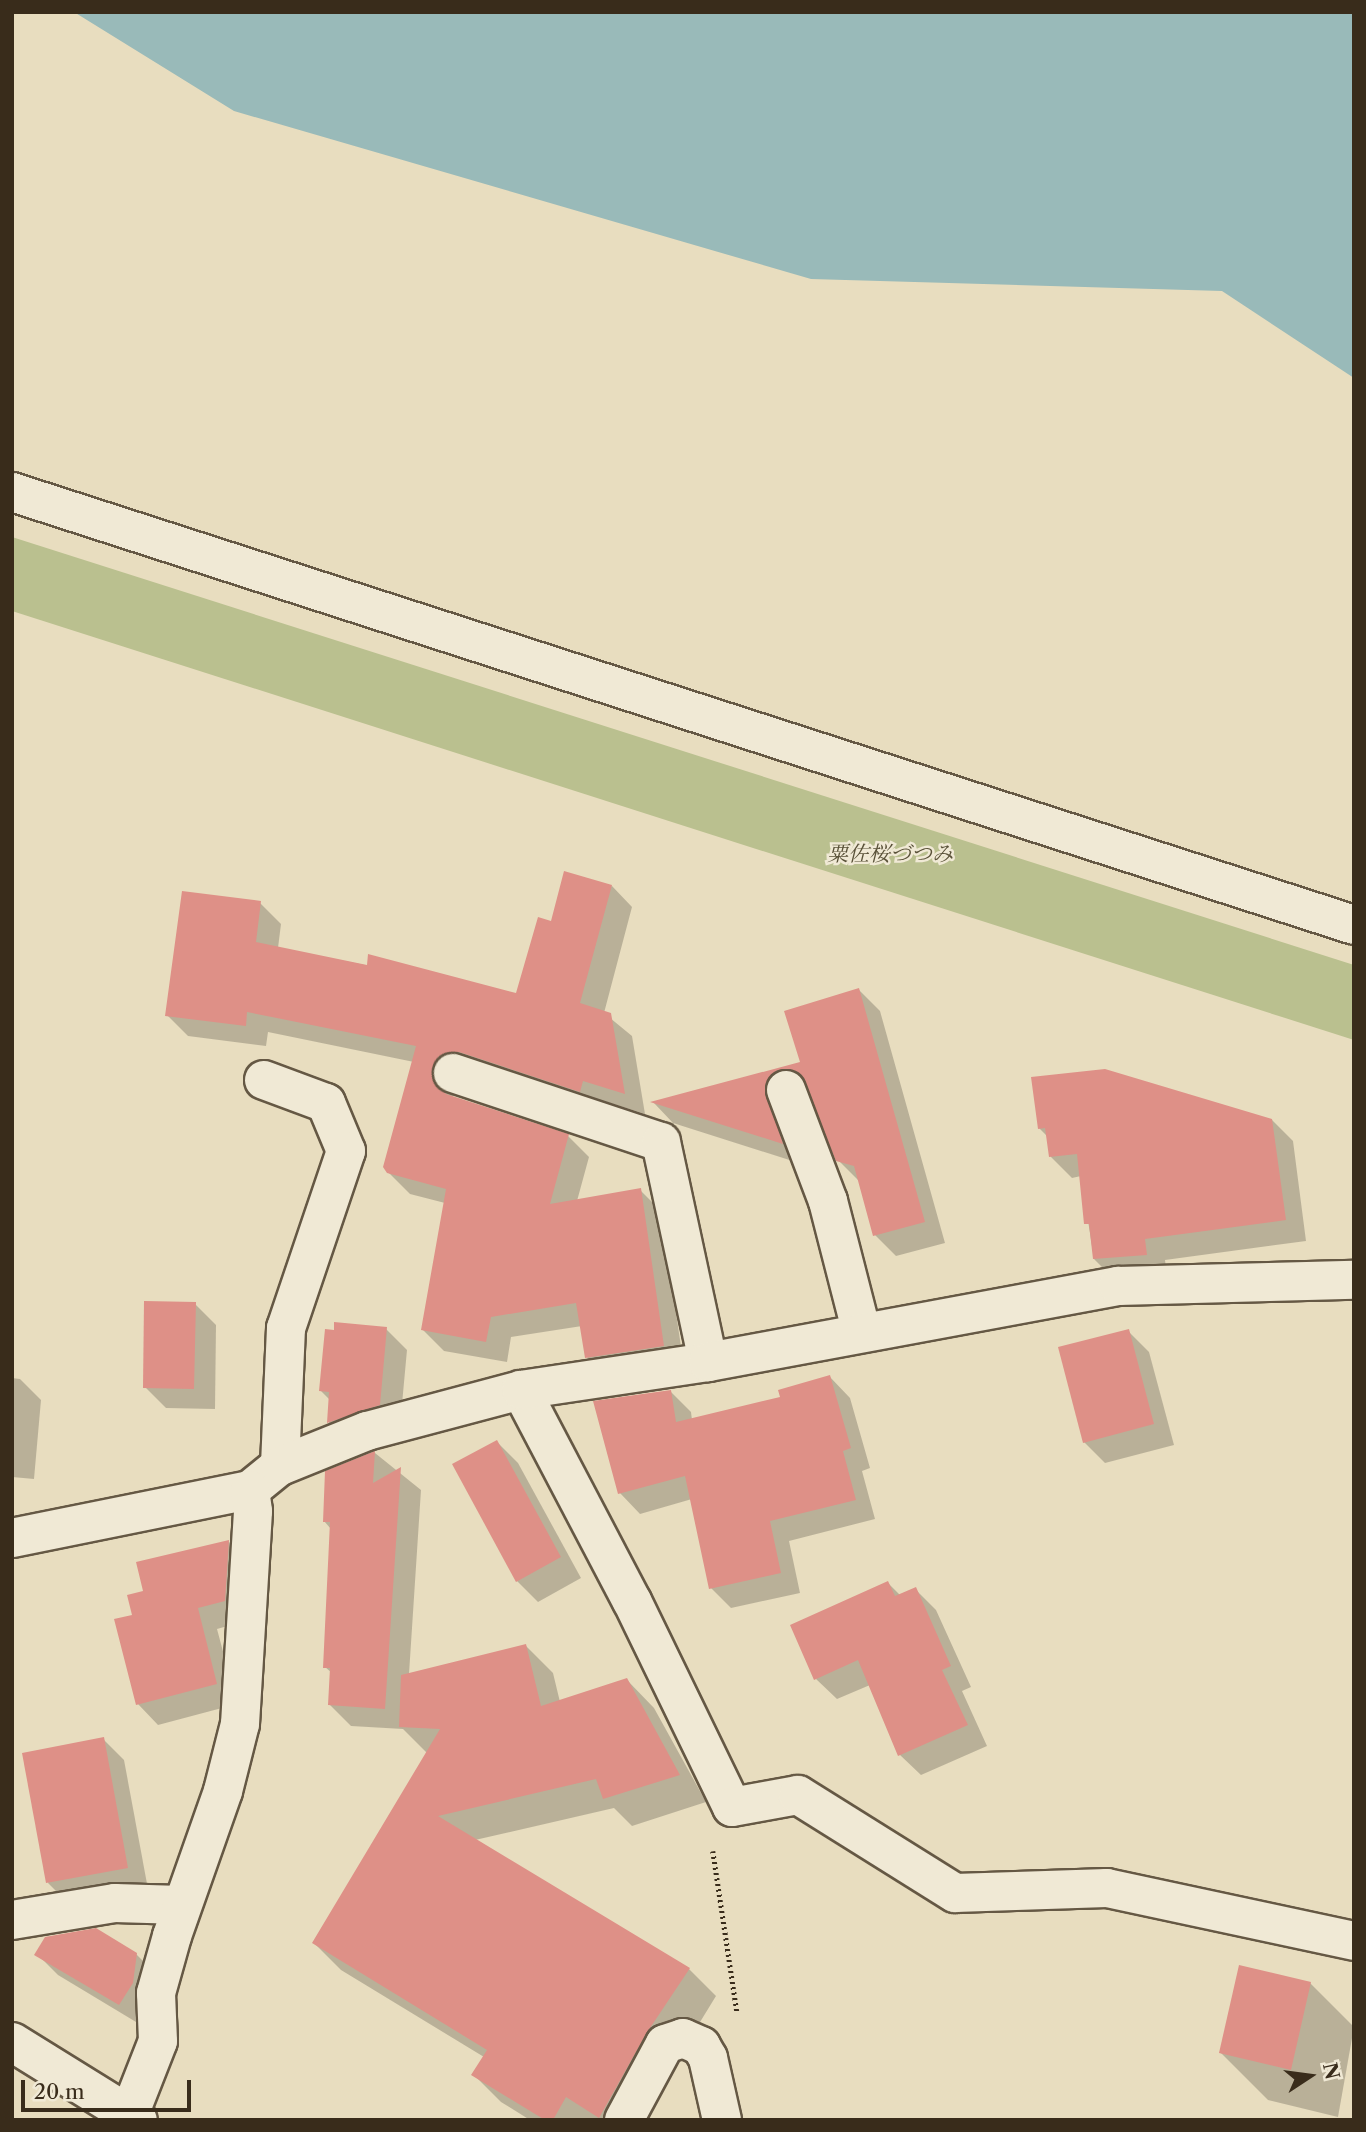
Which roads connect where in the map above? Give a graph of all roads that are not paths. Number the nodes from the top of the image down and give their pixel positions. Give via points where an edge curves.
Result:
1 (12, 492) edge
2 (1354, 925) edge
3 (453, 1073) dead end
4 (264, 1080) dead end
5 (786, 1090) dead end
6 (1354, 1280) edge
7 (862, 1333) junction
8 (708, 1362) junction
9 (521, 1390) junction
10 (280, 1466) junction
11 (250, 1490) junction
12 (12, 1538) edge
13 (181, 1905) junction
14 (12, 1920) edge
15 (1354, 1941) edge
16 (12, 2042) edge
17 (134, 2117) edge
18 (624, 2120) edge
19 (722, 2120) edge

1 - 2 street
3 - 8 street via 661,1142
4 - 10 street via 326,1103 346,1151 285,1328
5 - 7 street via 828,1201
6 - 7 street via 1118,1286
7 - 8 street
8 - 9 street
9 - 10 street via 367,1431
9 - 15 street via 632,1601 732,1807 799,1795 955,1893 1107,1888
10 - 11 street
11 - 12 street
11 - 13 street via 253,1511 240,1724 223,1791
13 - 14 street via 115,1903
13 - 17 street via 156,1993 158,2041
16 - 17 street
18 - 19 street via 665,2044 683,2039 701,2046 708,2059

